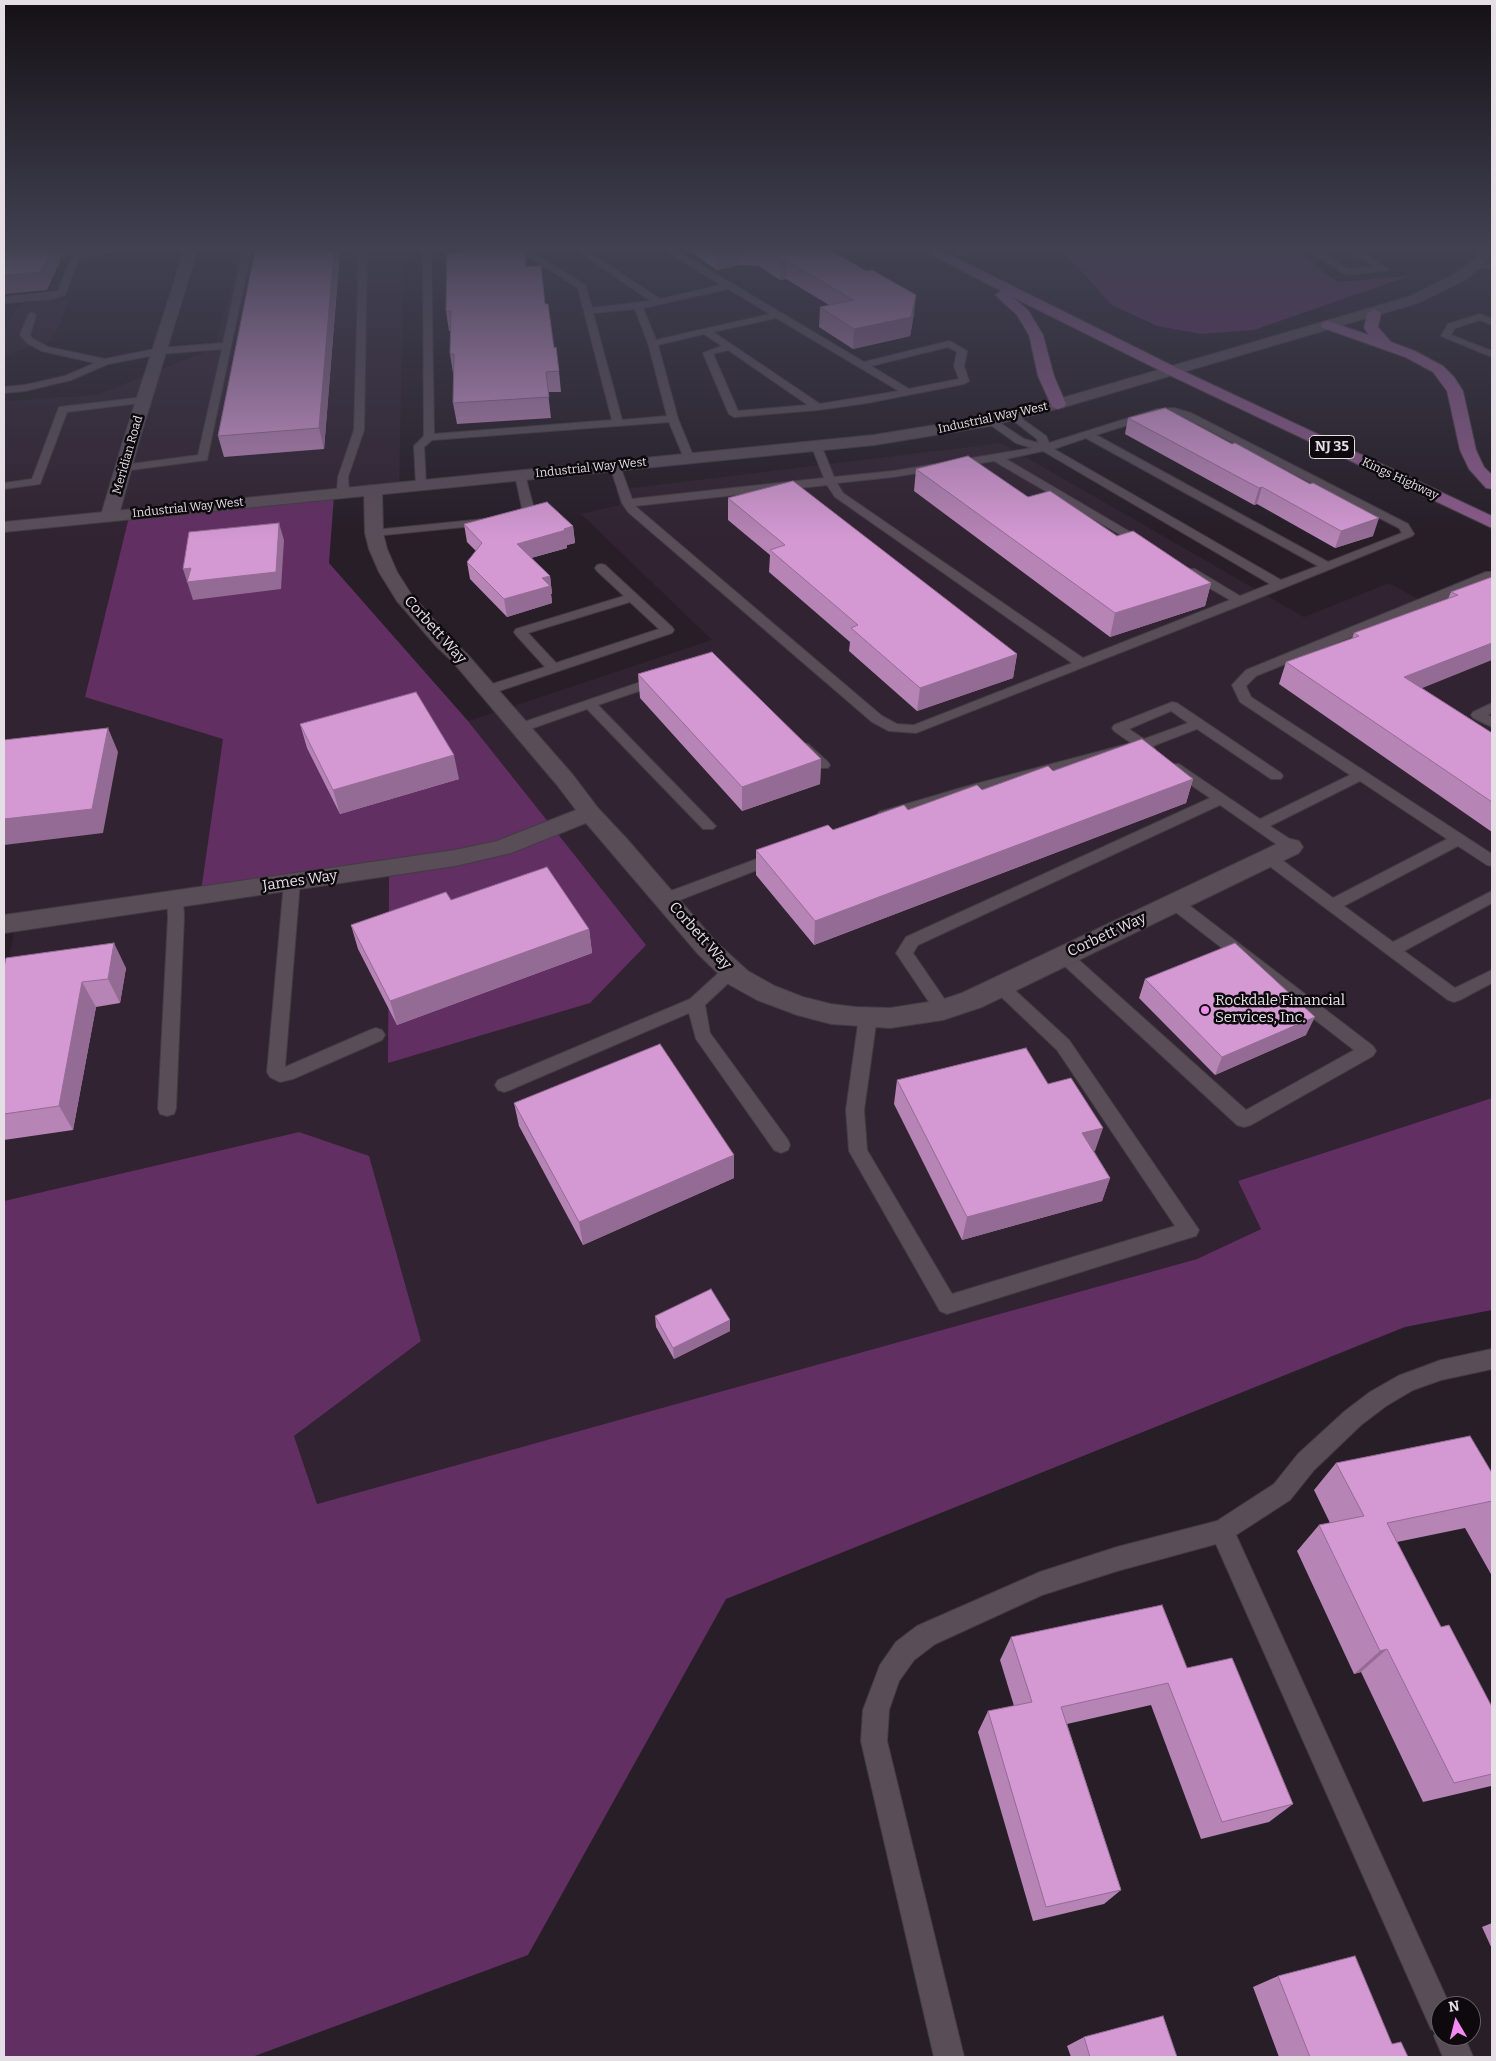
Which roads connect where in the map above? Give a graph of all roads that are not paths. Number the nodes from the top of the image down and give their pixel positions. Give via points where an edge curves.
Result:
1 (42, 347) edge
2 (161, 347) edge
3 (210, 347) edge
4 (225, 347) edge
5 (361, 347) edge
6 (428, 347) edge
7 (598, 347) edge
8 (654, 347) edge
9 (729, 347) joint
10 (831, 347) edge
11 (937, 347) edge
12 (955, 347) edge
13 (1039, 347) edge
14 (1138, 347) edge
15 (1251, 347) edge
16 (1393, 347) edge
17 (1475, 347) edge
18 (160, 351) junction
19 (1492, 354) edge
20 (105, 362) junction
21 (1173, 363) junction
22 (1192, 364) junction
23 (863, 366) junction
24 (4, 390) edge
25 (908, 392) junction
26 (144, 400) junction
27 (1058, 404) junction
28 (818, 407) junction
29 (1014, 416) junction
30 (673, 419) junction
31 (990, 421) junction
32 (618, 422) junction
33 (1088, 434) junction
34 (429, 437) junction
35 (816, 445) junction
36 (1045, 448) junction
37 (689, 458) junction
38 (996, 458) junction
39 (615, 466) junction
40 (123, 468) junction
41 (520, 475) junction
42 (830, 481) junction
43 (1492, 484) edge
44 (422, 485) junction
45 (4, 486) edge
46 (373, 490) junction
47 (343, 492) junction
48 (628, 503) junction
49 (1492, 506) edge
50 (110, 515) junction
51 (1492, 523) edge
52 (4, 527) edge
53 (374, 533) junction
54 (1156, 551) edge
55 (1181, 566) edge
56 (1327, 566) junction
57 (601, 568) dead end
58 (1492, 576) edge
59 (1280, 584) junction
60 (633, 597) junction
61 (1240, 600) junction
62 (1081, 664) junction
63 (554, 668) junction
64 (674, 674) edge
65 (488, 690) junction
66 (589, 704) junction
67 (1492, 707) edge
68 (1492, 723) edge
69 (1198, 724) junction
70 (520, 728) junction
71 (796, 739) edge
72 (1142, 745) junction
73 (823, 765) dead end
74 (1361, 775) junction
75 (1276, 776) dead end
76 (1221, 799) junction
77 (590, 813) junction
78 (866, 821) edge
79 (1259, 825) junction
80 (708, 826) dead end
81 (1459, 839) junction
82 (1291, 847) joint
83 (788, 852) edge
84 (1269, 858) junction
85 (1492, 861) edge
86 (292, 882) junction
87 (1492, 896) edge
88 (174, 899) junction
89 (666, 899) junction
90 (1175, 903) junction
91 (1333, 905) junction
92 (4, 924) edge
93 (1392, 950) junction
94 (1064, 956) junction
95 (731, 971) junction
96 (1492, 976) edge
97 (1000, 986) junction
98 (696, 1003) junction
99 (943, 1010) junction
100 (868, 1017) junction
101 (376, 1035) dead end
102 (504, 1086) dead end
103 (167, 1109) dead end
104 (781, 1145) dead end
105 (1492, 1359) edge
106 (1222, 1530) junction
107 (1431, 1997) edge
108 (949, 2057) edge

1 - 20 lane
2 - 18 street, Meridian Road
3 - 18 lane
4 - 40 lane via 203,458
5 - 47 lane via 359,430 343,477
6 - 34 lane
7 - 32 lane
8 - 30 lane
9 - 28 lane
9 - 28 lane via 708,353 734,414
10 - 23 lane
11 - 23 lane
12 - 25 lane via 962,351 959,366 964,381
13 - 27 main road
14 - 21 main road, Kings Highway / NJ 35
15 - 22 street, Industrial Way West
16 - 43 main road via 1426,362 1446,377 1455,392 1468,450 1477,470
17 - 19 lane
18 - 20 lane
18 - 26 street, Meridian Road
20 - 24 lane via 68,378
21 - 22 street, Industrial Way West
21 - 27 street, Industrial Way West
21 - 51 main road, Kings Highway / NJ 35
22 - 49 main road, Kings Highway / NJ 35
23 - 25 lane
25 - 28 lane
26 - 40 street, Meridian Road
26 - 45 lane via 63,409 36,482
27 - 29 street, Industrial Way West
29 - 31 street, Industrial Way West
29 - 36 lane via 1042,438
30 - 32 lane
30 - 37 lane
31 - 35 street, Industrial Way West via 898,437
31 - 36 lane via 1020,441
32 - 34 lane
33 - 36 lane
33 - 56 lane
33 - 56 lane via 1161,411 1187,415 1404,526 1408,534
34 - 44 lane via 420,446
35 - 37 street, Industrial Way West
35 - 42 lane
36 - 38 lane
36 - 59 lane
37 - 39 street, Industrial Way West
38 - 42 lane
38 - 54 lane
39 - 41 street, Industrial Way West
39 - 48 lane
40 - 50 street, Meridian Road
41 - 44 street, Industrial Way West
41 - 53 lane via 528,509 519,516
42 - 48 lane
42 - 62 lane via 839,495
44 - 46 street, Industrial Way West
46 - 47 street, Industrial Way West
46 - 53 street, Corbett Way
47 - 50 street, Industrial Way West
48 - 62 lane via 632,510 870,713 894,728 916,729
50 - 52 street, Industrial Way West
53 - 65 street, Corbett Way via 388,572 404,597
55 - 61 lane
56 - 59 lane
57 - 60 lane
58 - 74 lane via 1252,674 1239,685 1245,699
59 - 61 lane
60 - 63 lane via 520,632
60 - 63 lane via 668,630
61 - 62 lane
63 - 65 lane
64 - 66 lane
65 - 70 street, Corbett Way
66 - 70 lane
66 - 80 lane
67 - 68 lane via 1478,714
69 - 72 lane
69 - 72 lane via 1172,706 1118,728
69 - 75 lane
70 - 77 street, Corbett Way
71 - 73 lane
72 - 76 lane
72 - 78 lane via 968,790
74 - 79 lane
74 - 81 lane
76 - 79 lane
76 - 99 lane via 912,941 904,953
77 - 86 street, James Way via 481,853
77 - 89 street, Corbett Way
79 - 82 lane
81 - 85 lane
81 - 91 lane
82 - 84 street, Corbett Way
83 - 89 lane
84 - 90 street, Corbett Way
84 - 91 lane
86 - 88 street, James Way
86 - 101 lane via 276,1072 287,1074
87 - 93 lane
88 - 92 street, James Way
88 - 103 lane via 176,917
89 - 95 street, Corbett Way via 706,948
90 - 94 street, Corbett Way
90 - 94 lane via 1367,1051 1244,1120
91 - 93 lane
93 - 96 lane via 1454,996
94 - 97 street, Corbett Way
95 - 98 lane
95 - 100 street, Corbett Way via 766,994 797,1005 831,1014
97 - 99 street, Corbett Way
97 - 100 lane via 1062,1045 1189,1230 947,1305 858,1151 855,1110
98 - 102 lane
98 - 104 lane via 702,1034
99 - 100 street, Corbett Way via 890,1018
105 - 106 lane via 1442,1370 1378,1399 1306,1462 1282,1492
106 - 107 lane
106 - 108 lane via 1040,1584 926,1634 906,1651 889,1674 876,1710 874,1741

